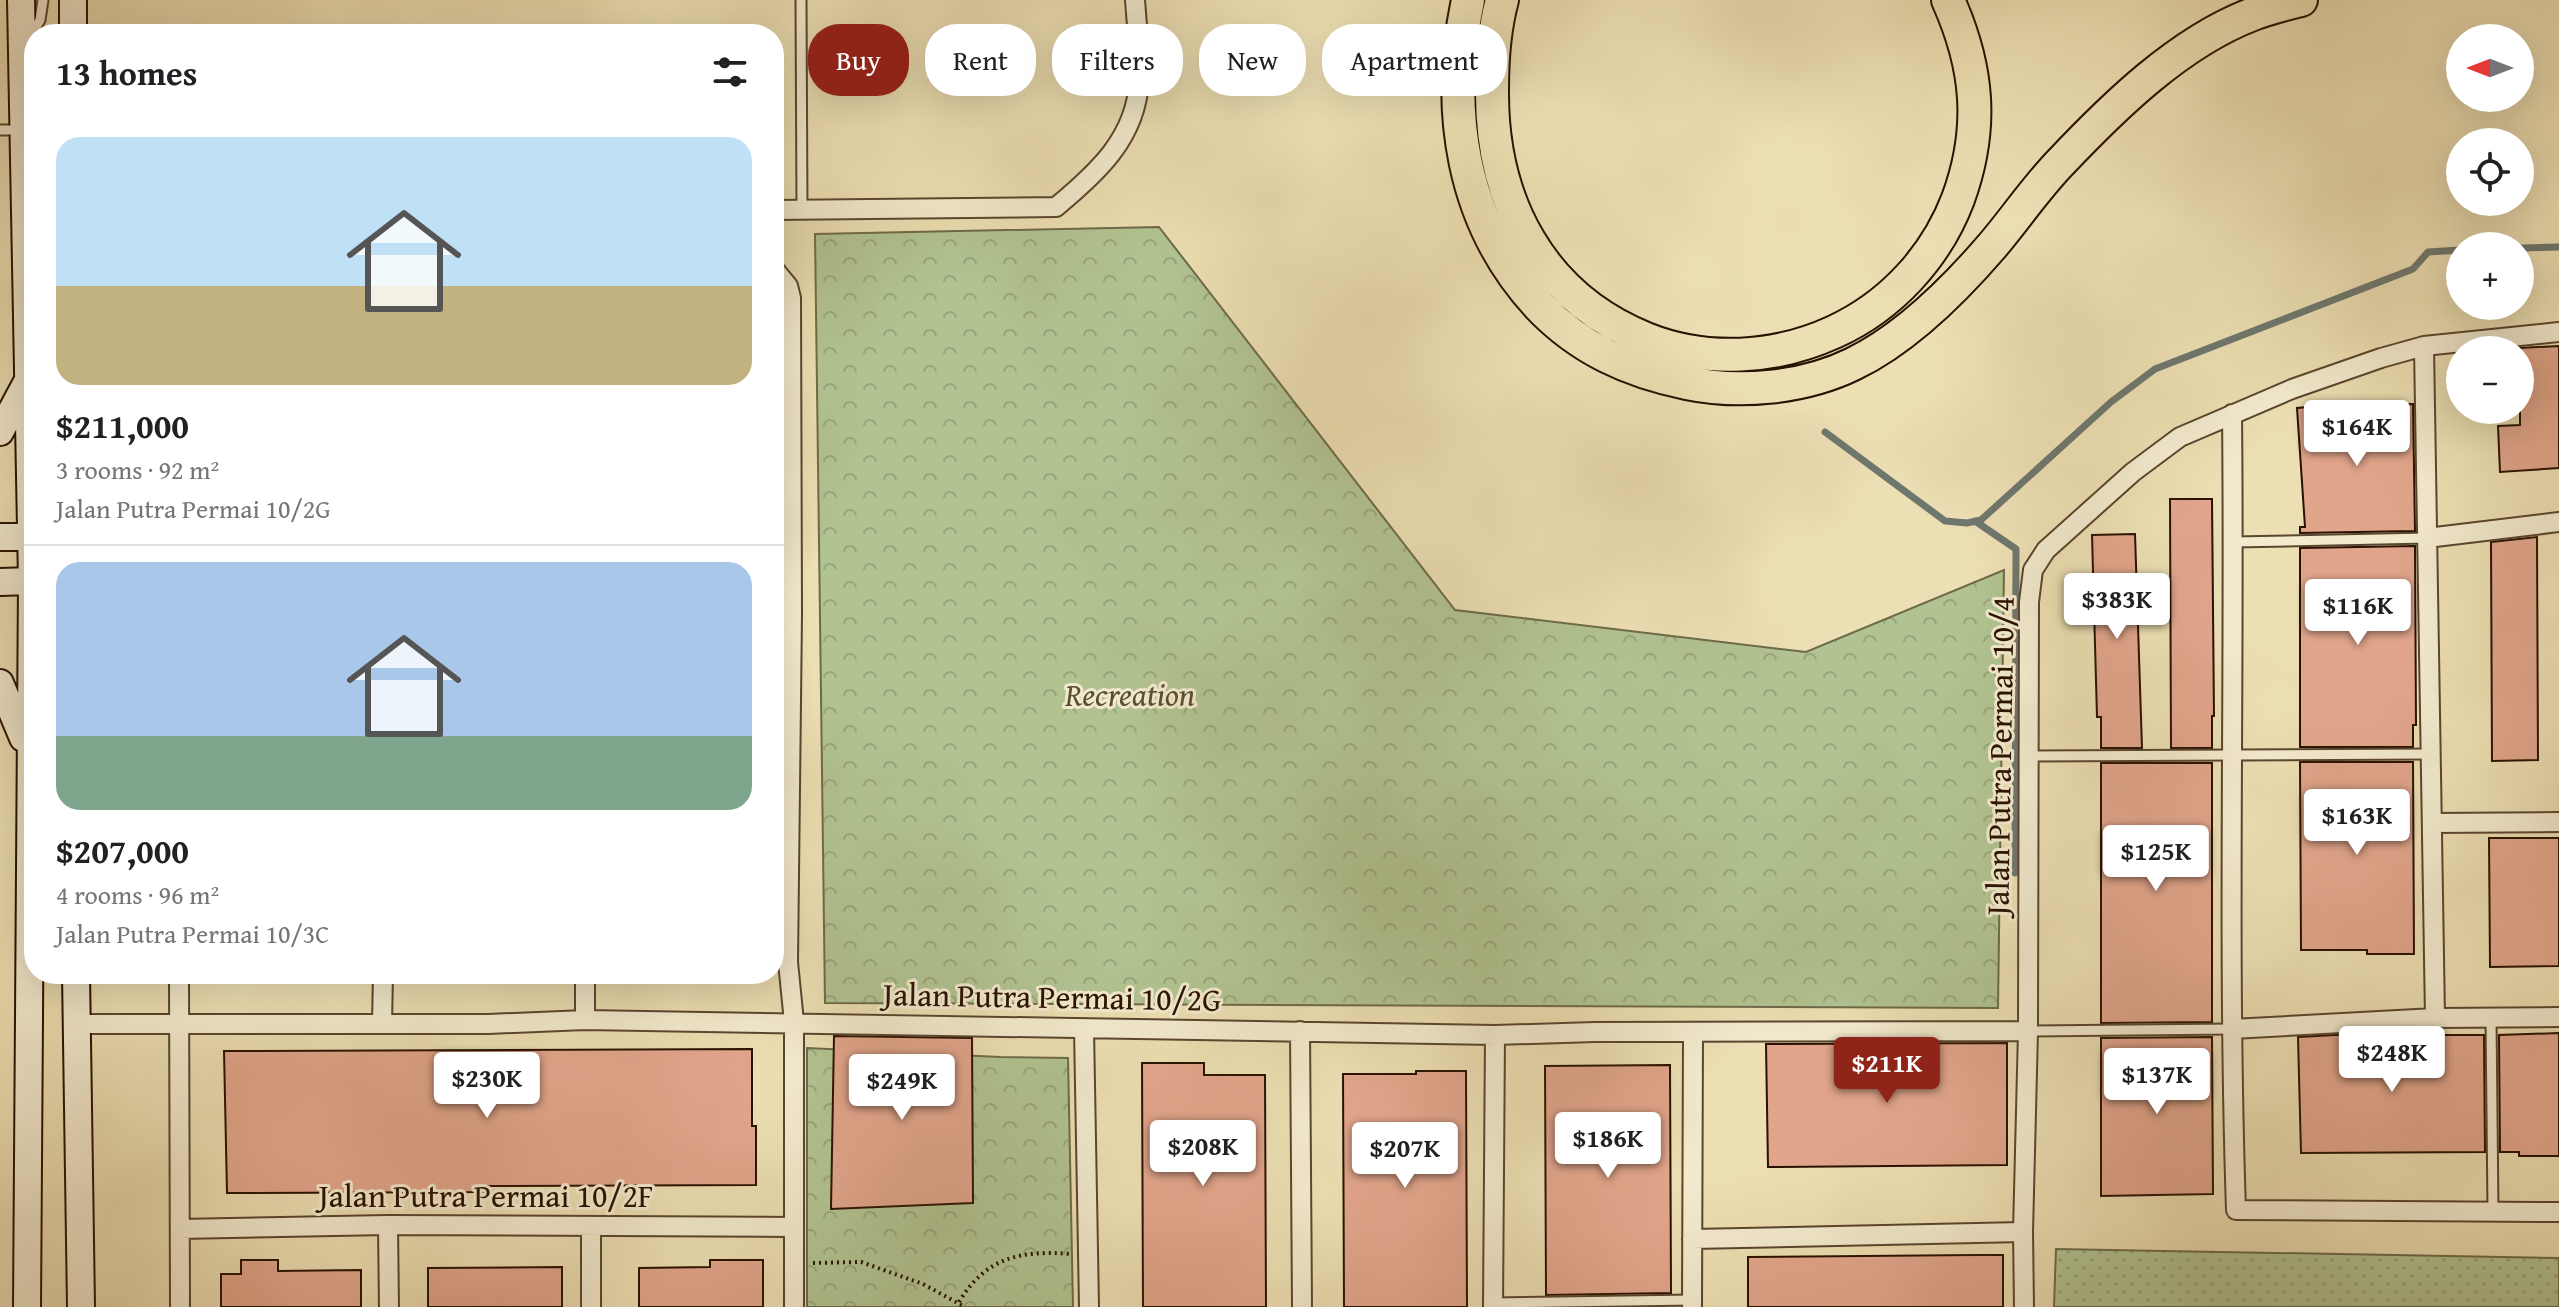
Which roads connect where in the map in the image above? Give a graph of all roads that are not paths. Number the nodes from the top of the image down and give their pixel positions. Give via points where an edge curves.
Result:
1 (21, 0) edge
2 (43, 0) edge
3 (73, 0) edge
4 (801, 0) edge
5 (1135, 0) edge
6 (1468, 0) edge
7 (1502, 0) edge
8 (1948, 0) edge
9 (2301, 0) edge
10 (38, 24) edge
11 (73, 24) edge
12 (24, 47) edge
13 (21, 52) junction
14 (11, 130) edge
15 (784, 210) edge
16 (802, 210) junction
17 (784, 281) edge
18 (24, 320) edge
19 (2559, 332) edge
20 (2424, 346) junction
21 (24, 387) edge
22 (2232, 414) junction
23 (0, 432) edge
24 (784, 495) edge
25 (2559, 522) edge
26 (0, 537) edge
27 (24, 538) edge
28 (2427, 538) junction
29 (2234, 542) junction
30 (24, 581) edge
31 (784, 581) edge
32 (0, 582) edge
33 (0, 683) edge
34 (24, 741) edge
35 (2431, 754) junction
36 (2230, 755) junction
37 (2028, 756) junction
38 (2559, 822) edge
39 (2432, 823) junction
40 (28, 984) edge
41 (76, 984) edge
42 (179, 984) edge
43 (383, 984) edge
44 (585, 984) edge
45 (2559, 1017) edge
46 (2435, 1018) junction
47 (2491, 1018) junction
48 (585, 1020) junction
49 (794, 1022) junction
50 (75, 1024) junction
51 (180, 1024) junction
52 (382, 1024) junction
53 (1084, 1029) junction
54 (2232, 1029) junction
55 (1300, 1031) junction
56 (2028, 1031) junction
57 (1693, 1033) junction
58 (1495, 1035) junction
59 (2493, 1211) junction
60 (2559, 1212) edge
61 (388, 1225) junction
62 (591, 1226) junction
63 (793, 1227) junction
64 (180, 1229) junction
65 (2023, 1232) junction
66 (1692, 1239) junction
67 (1692, 1304) edge
68 (1493, 1305) edge
69 (27, 1307) edge
70 (81, 1307) edge
71 (180, 1307) edge
72 (389, 1307) edge
73 (591, 1307) edge
74 (794, 1307) edge
75 (1089, 1307) edge
76 (1302, 1307) edge
77 (2024, 1307) edge

1 - 13 main road
2 - 10 lane
3 - 11 main road
4 - 16 lane
5 - 16 street via 1139,82 1132,118 1103,166 1056,207
6 - 9 highway via 1458,77 1463,155 1480,214 1520,285 1561,328 1617,363 1699,386 1746,388 1824,375 1854,364 1895,337 1941,299 2058,165 2143,83 2223,28
7 - 8 highway via 1492,59 1492,130 1511,206 1534,249 1550,272 1603,318 1675,349 1727,355 1778,351 1852,324 1892,294 1936,243 1967,174 1974,124 1969,53
12 - 13 lane
13 - 14 main road
14 - 18 main road
15 - 16 street
17 - 24 street via 791,298
19 - 20 street, Jalan Putra Permai 10/4
20 - 22 street, Jalan Putra Permai 10/4
20 - 28 street
21 - 23 main road
22 - 29 street
22 - 37 street, Jalan Putra Permai 10/4 via 2180,437 2133,472 2046,550 2033,570
25 - 28 street
26 - 27 main road
28 - 29 lane
28 - 35 street
29 - 36 street
30 - 32 main road
31 - 49 street via 788,962
33 - 34 main road
35 - 36 lane
35 - 39 street
36 - 37 lane
36 - 54 street
37 - 56 street, Jalan Putra Permai 10/4
38 - 39 street
39 - 46 street
40 - 69 main road
41 - 50 main road
42 - 51 street
43 - 52 street
44 - 48 street
45 - 47 street
46 - 47 street
46 - 54 street
47 - 59 lane
48 - 49 street, Jalan Putra Permai 10/2G
48 - 52 street, Jalan Putra Permai 10/2G
49 - 53 street, Jalan Putra Permai 10/2G
49 - 63 street
50 - 51 street, Jalan Putra Permai 10/2G
50 - 70 main road
51 - 52 street, Jalan Putra Permai 10/2G
51 - 64 street
53 - 55 street, Jalan Putra Permai 10/2G
53 - 75 street
54 - 56 lane
54 - 59 street via 2236,1210
55 - 58 street, Jalan Putra Permai 10/2G
55 - 76 street
56 - 57 street, Jalan Putra Permai 10/2G
56 - 65 street, Jalan Putra Permai 10/4
57 - 58 street, Jalan Putra Permai 10/2G
57 - 66 street
58 - 68 street
59 - 60 street
61 - 62 street, Jalan Putra Permai 10/2F
61 - 64 street, Jalan Putra Permai 10/2F
61 - 72 street
62 - 63 street, Jalan Putra Permai 10/2F
62 - 73 street
63 - 74 street
64 - 71 street
65 - 66 street
65 - 77 street, Jalan Putra Permai 10/4
66 - 67 street
67 - 68 lane

